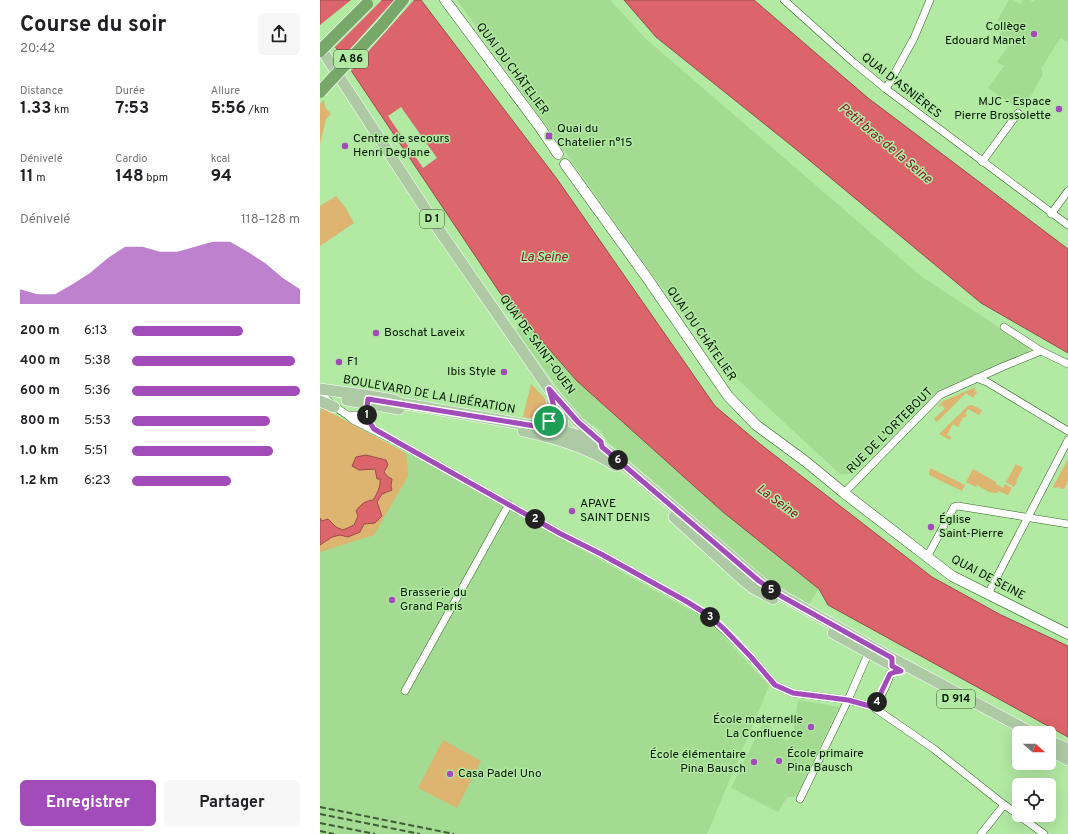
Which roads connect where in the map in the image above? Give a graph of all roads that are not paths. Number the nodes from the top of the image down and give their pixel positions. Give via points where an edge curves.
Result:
1 (371, 0) edge
2 (404, 0) edge
3 (445, 0) edge
4 (784, 0) edge
5 (930, 0) edge
6 (320, 48) edge
7 (320, 51) edge
8 (886, 89) junction
9 (320, 92) edge
10 (1018, 113) dead end
11 (558, 154) dead end
12 (982, 162) junction
13 (565, 164) dead end
14 (1068, 191) edge
15 (1051, 214) junction
16 (1068, 226) edge
17 (1004, 327) dead end
18 (1041, 351) junction
19 (1068, 364) edge
20 (976, 378) junction
21 (549, 389) junction
22 (321, 396) edge
23 (367, 403) junction
24 (334, 407) joint
25 (348, 415) junction
26 (578, 422) junction
27 (535, 426) junction
28 (374, 429) junction
29 (1068, 431) edge
30 (568, 437) junction
31 (1068, 440) edge
32 (602, 447) junction
33 (844, 493) junction
34 (509, 504) junction
35 (1028, 517) junction
36 (1068, 524) edge
37 (927, 557) junction
38 (988, 594) junction
39 (1068, 634) edge
40 (872, 651) junction
41 (894, 667) junction
42 (405, 691) dead end
43 (848, 700) junction
44 (873, 707) junction
45 (1020, 726) edge
46 (1012, 730) edge
47 (1056, 746) edge
48 (1056, 752) edge
49 (1067, 754) edge
50 (800, 799) dead end
51 (1004, 804) junction
52 (981, 834) edge
53 (1044, 834) edge

1 - 7 highway, A 86, bridge
2 - 9 highway, A 86, bridge
3 - 11 street, QUAI DU CHÂTELIER
4 - 8 street, QUAI D'ASNIÈRES via 852,62
5 - 8 street via 914,38
6 - 21 main road, QUAI DE SAINT-OUEN / D 1 via 437,227
8 - 12 street, QUAI D'ASNIÈRES
10 - 12 street
12 - 15 street, QUAI D'ASNIÈRES
13 - 33 street, QUAI DU CHÂTELIER via 728,396 756,425
14 - 15 street
15 - 16 street, QUAI D'ASNIÈRES
17 - 18 street
18 - 19 street
18 - 20 street, RUE DE L'ORTEBOUT
20 - 29 street via 987,382
20 - 33 street, RUE DE L'ORTEBOUT via 940,395
21 - 26 main road, QUAI DE SAINT-OUEN / D 1
21 - 27 main road via 555,408 554,414 549,421
21 - 30 main road, D 1 via 560,409
22 - 23 main road, BOULEVARD DE LA LIBÉRATION / D 914
22 - 24 main road
23 - 25 street
23 - 27 main road, BOULEVARD DE LA LIBÉRATION / D 914 via 393,400
23 - 28 street via 370,424
23 - 30 main road, BOULEVARD DE LA LIBÉRATION / D 914
24 - 25 street
25 - 28 street via 362,425
26 - 30 main road
26 - 32 main road, QUAI DE SAINT-OUEN via 601,442
27 - 30 main road, BOULEVARD DE LA LIBÉRATION / D 914
28 - 34 street
30 - 32 main road, BOULEVARD DE LA LIBÉRATION / D 914
30 - 40 main road, D 914 via 615,466 753,588
31 - 35 street
32 - 40 main road, QUAI DE SAINT-OUEN / D 914 via 759,581
33 - 37 street, QUAI DE SEINE
34 - 42 street
34 - 43 street via 710,616 775,685 793,693
35 - 36 street
35 - 37 street via 958,506 954,508
35 - 38 street
37 - 38 street, QUAI DE SEINE via 952,576
38 - 39 street, QUAI DE SEINE
40 - 41 main road, D 914
40 - 43 street
41 - 44 street
41 - 45 main road
41 - 46 main road, D 914
43 - 44 street
43 - 50 street
44 - 51 street via 934,749
47 - 49 main road
48 - 49 main road
51 - 52 street
51 - 53 street

